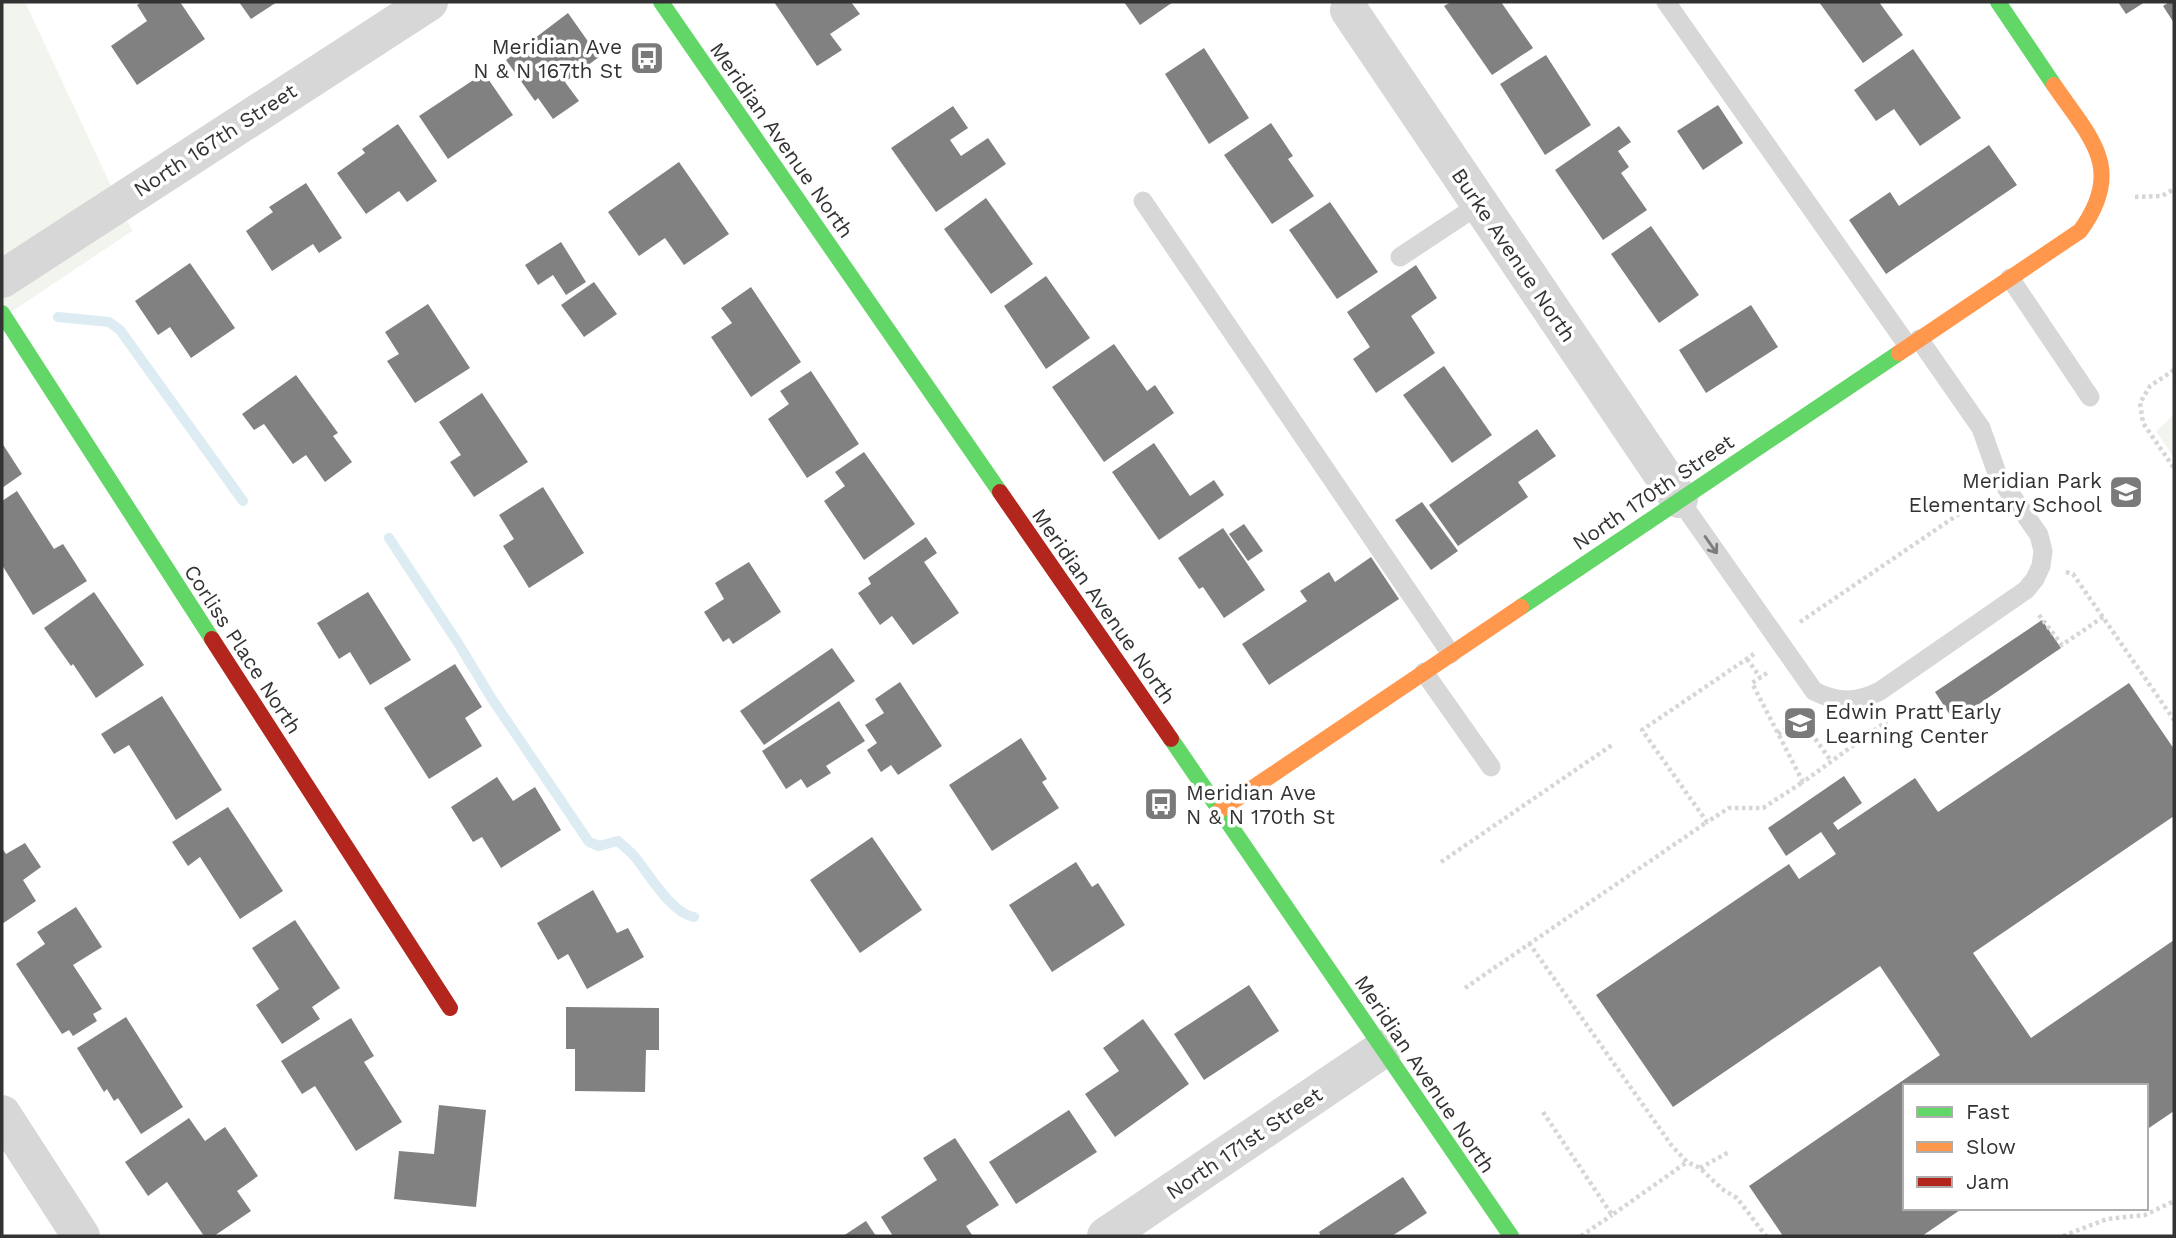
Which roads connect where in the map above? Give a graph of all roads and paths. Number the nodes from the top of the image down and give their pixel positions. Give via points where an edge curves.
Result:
1 (429, 2) edge
2 (660, 2) edge
3 (1666, 2) edge
4 (1998, 2) edge
5 (1349, 10) dead end
6 (1143, 201) dead end
7 (1480, 204) junction
8 (1401, 257) dead end
9 (2010, 278) junction
10 (2, 279) edge
11 (2, 313) edge
12 (1914, 343) junction
13 (2174, 370) edge
14 (2091, 397) dead end
15 (2174, 468) edge
16 (2002, 484) junction
17 (1679, 499) junction
18 (2073, 574) dead end
19 (2041, 614) dead end
20 (2103, 617) junction
21 (1796, 624) dead end
22 (1757, 652) dead end
23 (1451, 654) junction
24 (1746, 659) junction
25 (1424, 672) junction
26 (1760, 677) junction
27 (1773, 682) dead end
28 (1793, 709) dead end
29 (1800, 718) junction
30 (1891, 718) dead end
31 (2174, 720) edge
32 (1778, 734) junction
33 (1612, 745) dead end
34 (1831, 761) junction
35 (1491, 767) dead end
36 (1803, 782) junction
37 (1220, 810) junction
38 (1707, 822) junction
39 (1441, 862) dead end
40 (1529, 943) junction
41 (1465, 988) dead end
42 (450, 1008) dead end
43 (1383, 1049) junction
44 (1543, 1112) dead end
45 (2, 1114) edge
46 (1729, 1152) dead end
47 (1687, 1162) junction
48 (1700, 1168) junction
49 (2174, 1202) edge
50 (1612, 1215) junction
51 (81, 1236) edge
52 (1106, 1236) edge
53 (1511, 1236) edge
54 (1581, 1236) edge
55 (1766, 1236) edge
56 (2063, 1236) edge

1 - 10 street, North 167th Street
2 - 37 street, Meridian Avenue North
3 - 12 lane
4 - 9 street, North 170th Street via 2099,152 2103,176 2100,200 2080,231
5 - 7 street, Burke Avenue North
6 - 23 lane
7 - 8 lane
7 - 17 street, Burke Avenue North
9 - 12 street, North 170th Street
9 - 14 lane
11 - 42 street, Corliss Place North
12 - 16 lane via 1981,428
12 - 17 street, North 170th Street
13 - 15 path via 2150,386 2140,404 2143,423
17 -> 16 lane via 1814,691 1845,701 1866,698 2026,590 2035,579 2043,551 2039,536
16 - 21 path
17 - 23 street, North 170th Street
18 - 20 path
19 - 20 path via 2062,645
20 - 31 path
22 - 24 path
23 - 25 street, North 170th Street
24 - 26 path
24 - 38 path via 1640,731
25 - 35 lane
25 - 37 street, North 170th Street
26 - 27 path via 1767,673
26 - 32 path via 1752,683
28 - 29 path
29 - 32 path
29 - 34 path
30 - 34 path
32 - 36 path
33 - 39 path
34 - 36 path
36 - 38 path via 1763,808 1729,808
37 - 43 street, Meridian Avenue North
38 - 40 path
40 - 41 path
40 - 47 path
43 - 52 street, North 171st Street
43 - 53 street, Meridian Avenue North
44 - 50 path
45 - 51 street
46 - 48 path
47 - 48 path
47 - 50 path
48 - 55 path via 1737,1198
49 - 56 path via 2146,1215 2107,1219
50 - 54 path

